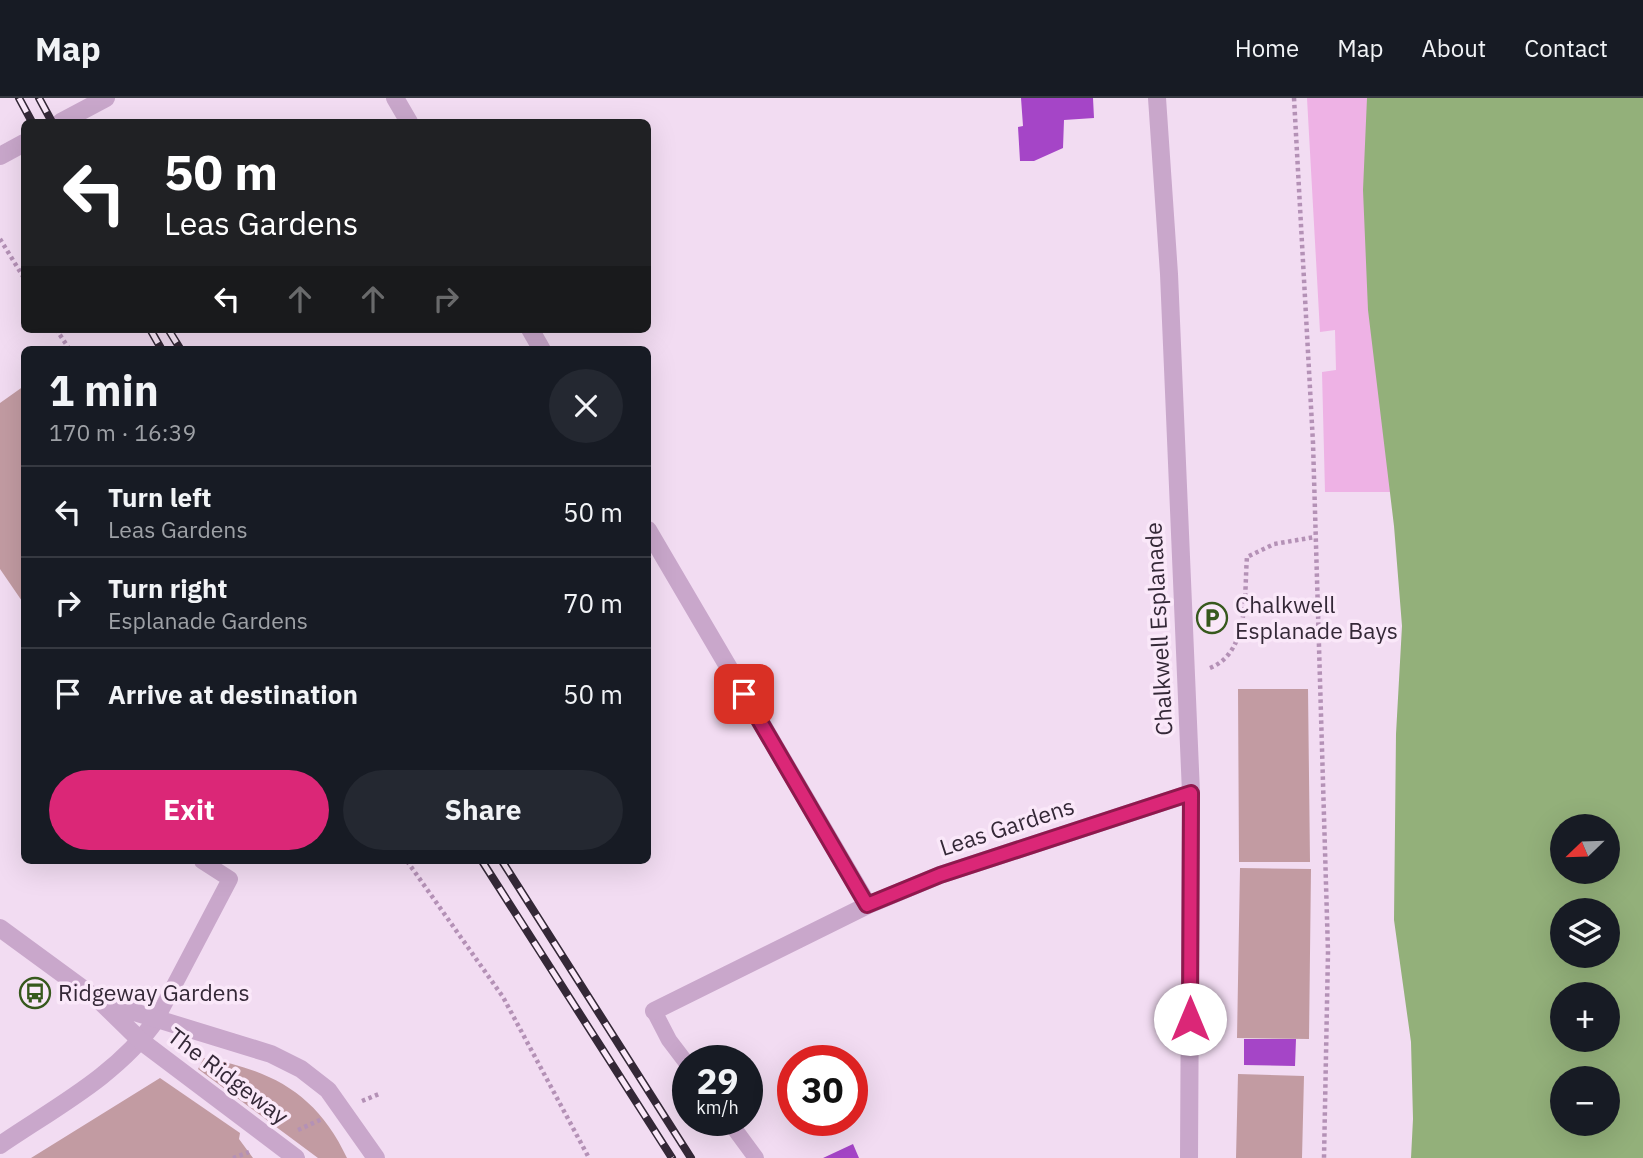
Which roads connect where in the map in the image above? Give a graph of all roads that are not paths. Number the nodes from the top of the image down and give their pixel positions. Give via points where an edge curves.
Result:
1 (106, 98) edge
2 (394, 98) edge
3 (1157, 98) edge
4 (67, 119) edge
5 (407, 119) edge
6 (21, 145) edge
7 (0, 156) edge
8 (651, 535) edge
9 (1191, 793) junction
10 (207, 864) edge
11 (867, 905) junction
12 (0, 928) edge
13 (102, 1002) junction
14 (654, 1010) joint
15 (156, 1020) junction
16 (141, 1041) junction
17 (673, 1045) edge
18 (740, 1136) edge
19 (0, 1145) edge
20 (296, 1158) edge
21 (376, 1158) edge
22 (757, 1158) edge
23 (1189, 1158) edge

1 - 4 street
2 - 5 street
3 - 9 street, Chalkwell Esplanade
6 - 7 street
8 - 11 street
9 - 11 street, Leas Gardens via 940,875
9 - 23 street, Chalkwell Esplanade
10 - 15 lane via 230,879
11 - 14 street, Leas Gardens
12 - 13 street, The Ridgeway
13 - 15 street, The Ridgeway
13 - 16 street, The Ridgeway
14 - 17 lane
15 - 16 street
15 - 21 street, The Ridgeway via 271,1054 301,1069 328,1090
16 - 19 street via 120,1062
16 - 20 street, The Ridgeway
18 - 22 lane

